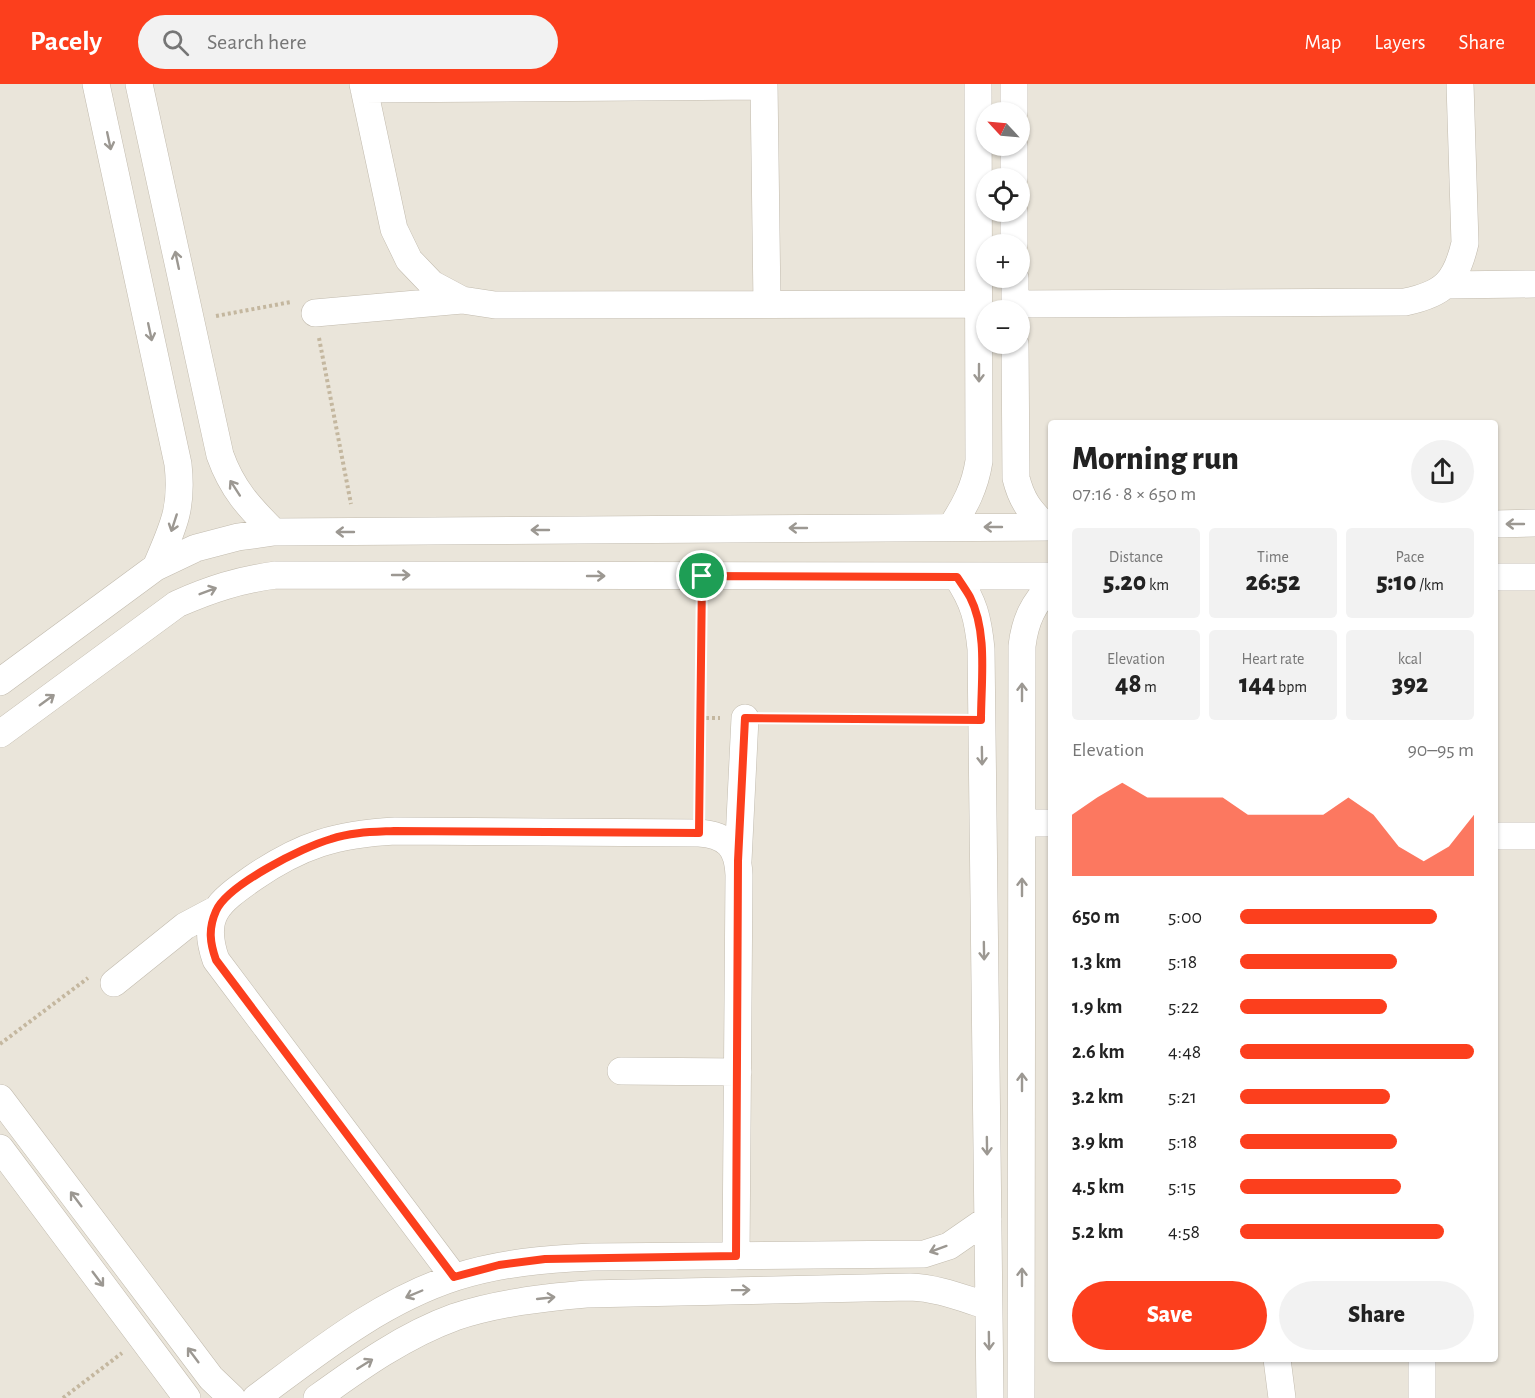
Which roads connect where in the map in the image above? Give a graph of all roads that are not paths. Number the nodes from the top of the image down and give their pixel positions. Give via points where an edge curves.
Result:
1 (96, 84) edge
2 (139, 84) edge
3 (978, 84) edge
4 (1014, 84) edge
5 (1461, 84) edge
6 (764, 85) edge
7 (364, 86) edge
8 (1014, 102) edge
9 (1535, 284) edge
10 (1447, 285) junction
11 (1015, 297) edge
12 (462, 300) junction
13 (979, 300) edge
14 (767, 304) junction
15 (976, 304) edge
16 (315, 313) road end
17 (979, 354) edge
18 (1014, 354) edge
19 (979, 461) junction
20 (1014, 463) junction
21 (1535, 523) edge
22 (1498, 524) edge
23 (1048, 526) edge
24 (951, 527) junction
25 (1048, 527) edge
26 (498, 530) junction
27 (274, 532) junction
28 (156, 567) junction
29 (499, 576) junction
30 (1048, 576) edge
31 (957, 577) junction
32 (1498, 577) edge
33 (1535, 577) edge
34 (1048, 590) edge
35 (0, 682) edge
36 (745, 718) road end
37 (0, 734) edge
38 (1022, 823) junction
39 (1048, 823) edge
40 (1498, 836) edge
41 (1535, 836) edge
42 (738, 861) junction
43 (217, 909) junction
44 (114, 983) road end
45 (621, 1071) dead end
46 (738, 1072) junction
47 (0, 1098) edge
48 (0, 1148) edge
49 (988, 1219) junction
50 (736, 1256) junction
51 (454, 1277) junction
52 (988, 1306) junction
53 (1277, 1362) edge
54 (1422, 1362) edge
55 (187, 1398) edge
56 (232, 1398) edge
57 (256, 1398) edge
58 (318, 1398) edge
59 (990, 1398) edge
60 (1021, 1398) edge
61 (1282, 1398) edge
62 (1422, 1398) edge

1 -> 28 street via 178,464 179,505
27 -> 2 street via 236,491 220,455
3 - 13 street
4 - 8 street
5 - 10 street via 1465,243 1460,266
6 - 7 street
6 - 14 street
7 - 12 street via 394,230 409,260 432,285
9 - 10 street
10 - 11 street via 1428,298 1405,302
12 - 14 street via 495,305
12 - 16 street
14 - 15 street
17 -> 19 street
18 - 20 street
19 - 20 street
19 - 24 street via 972,491
20 - 23 street via 1026,507
21 -> 22 street
25 -> 24 street
24 -> 26 street
26 -> 27 street
26 - 29 street
27 - 28 street via 196,548
28 - 35 street
29 -> 31 street
37 -> 29 street via 177,604 208,590 276,575
30 - 31 street
31 -> 49 street via 976,613 981,649
32 - 33 street
38 -> 34 street via 1024,627 1032,609
36 - 42 street
38 - 39 street
60 -> 38 street
40 - 41 street
42 - 43 street via 724,839 712,834 363,832 303,848 256,876
42 - 46 street
43 - 44 street via 185,926
43 - 51 street via 210,926 216,960
45 - 46 street
46 - 50 street
56 -> 47 street via 210,1378
48 -> 55 street
49 -> 50 street via 949,1246 924,1254
49 - 52 street
50 - 51 street via 545,1259 499,1265
51 -> 57 street via 397,1301 343,1334
58 -> 52 street via 361,1366 408,1339 454,1318 532,1299 586,1294 910,1287 946,1292
52 -> 59 street
53 - 61 street
54 - 62 street

